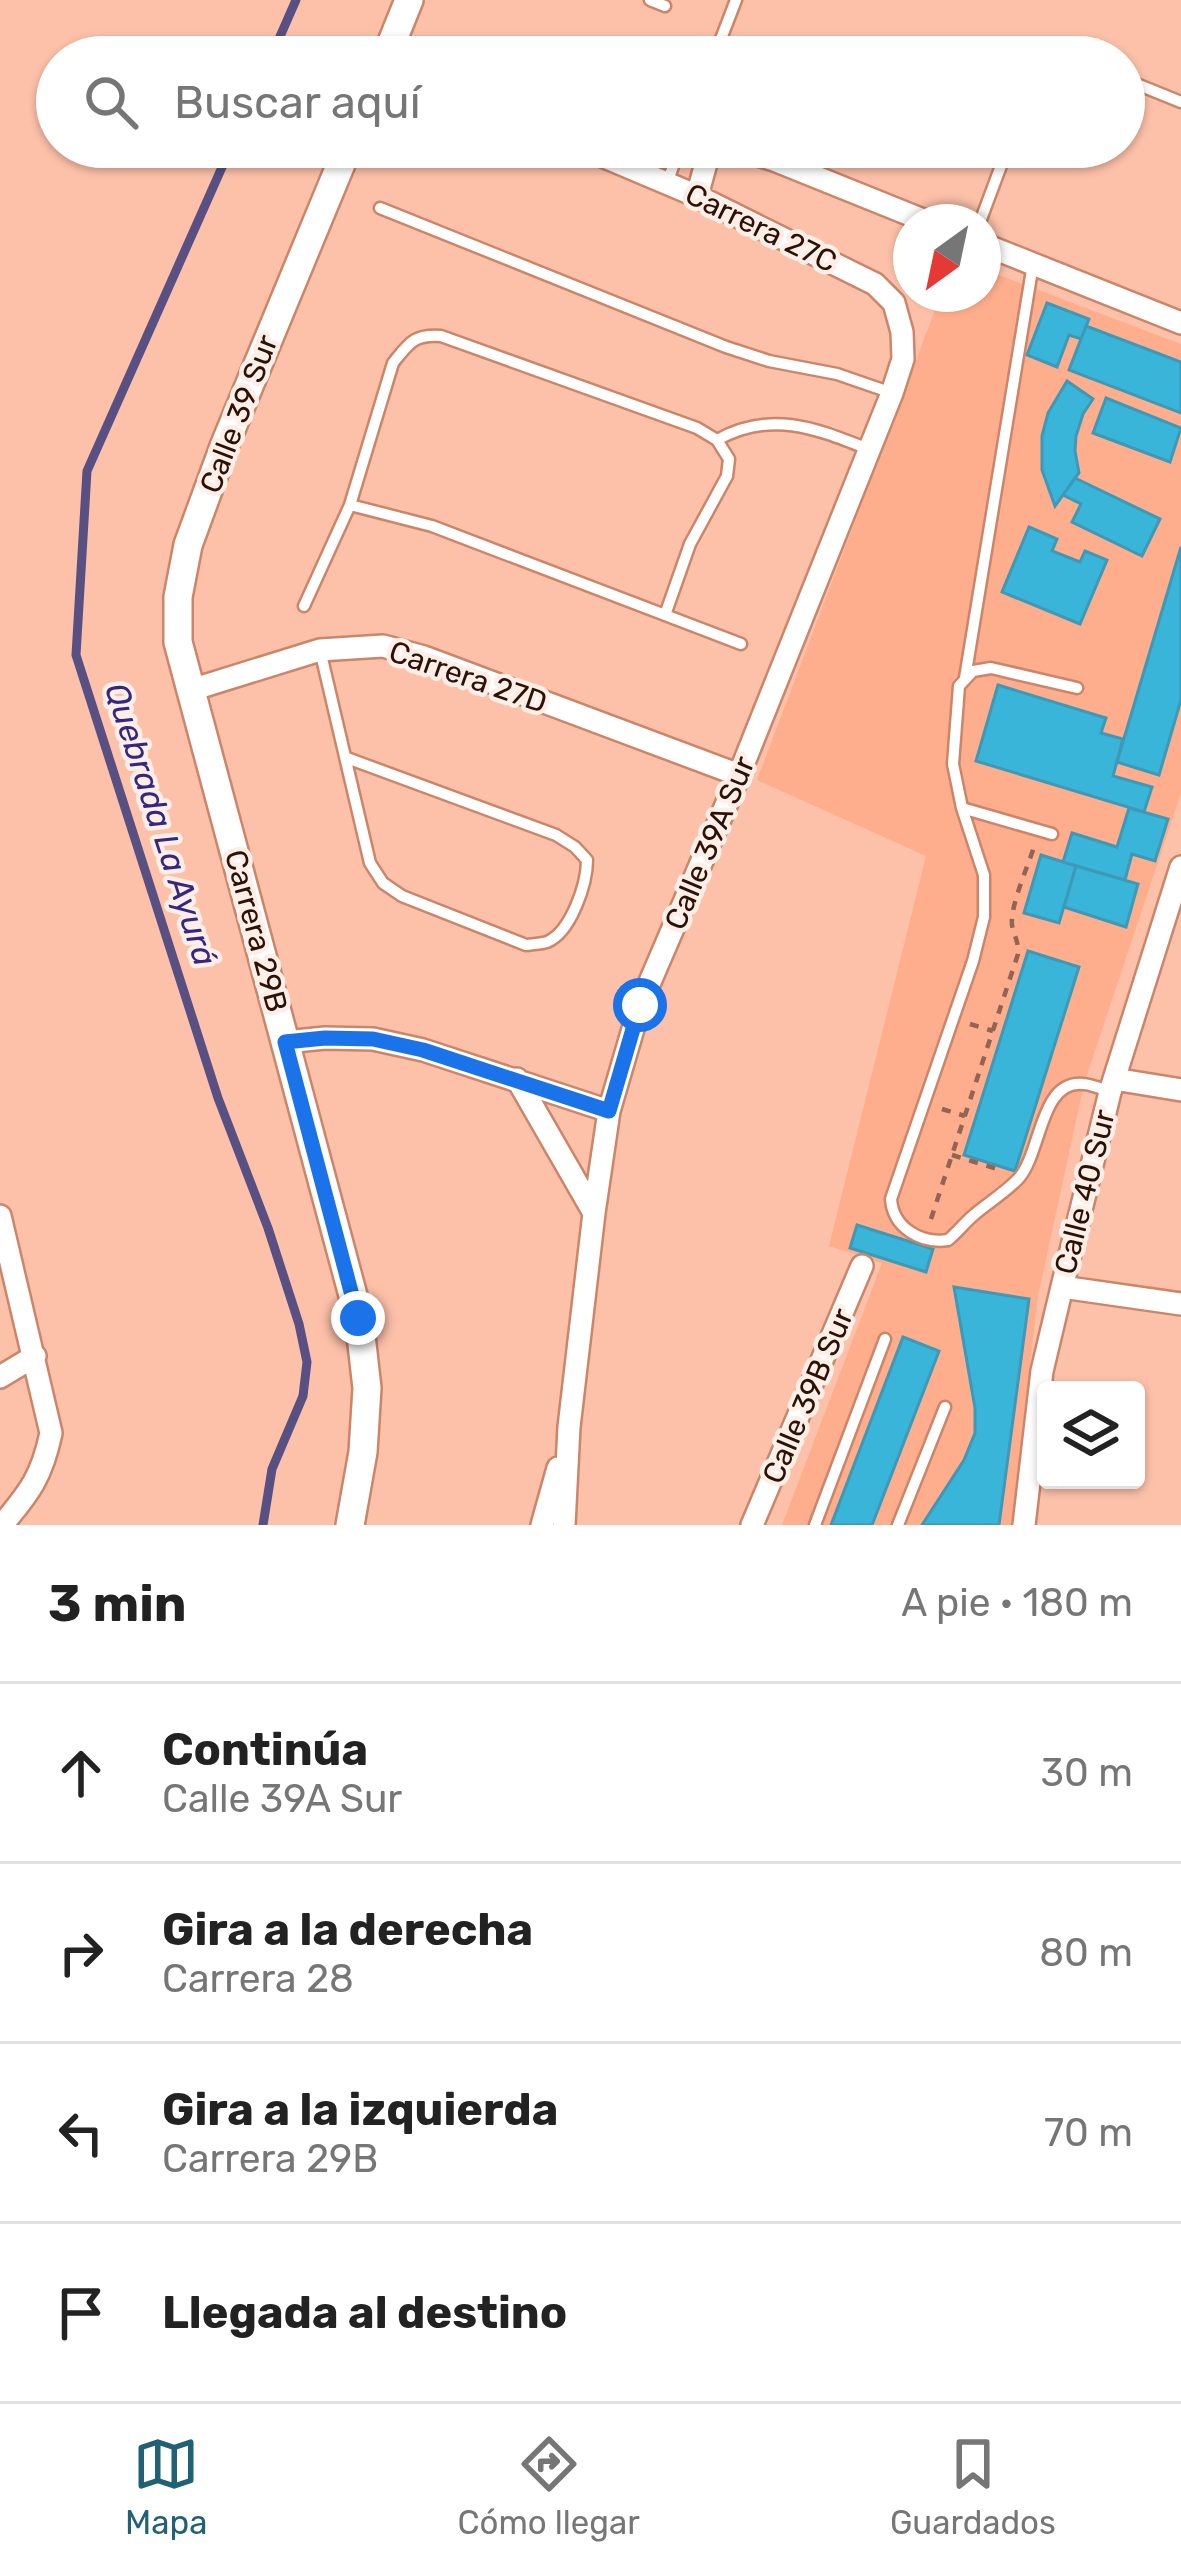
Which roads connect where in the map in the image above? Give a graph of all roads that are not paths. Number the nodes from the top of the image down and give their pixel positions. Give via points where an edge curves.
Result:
1 (409, 0) edge
2 (650, 0) edge
3 (736, 0) edge
4 (665, 6) dead end
5 (394, 36) edge
6 (722, 36) edge
7 (1145, 87) edge
8 (1181, 102) edge
9 (339, 168) edge
10 (631, 168) edge
11 (672, 168) edge
12 (705, 168) edge
13 (794, 168) edge
14 (1000, 168) edge
15 (667, 183) junction
16 (697, 196) junction
17 (987, 204) edge
18 (380, 208) dead end
19 (893, 208) edge
20 (1001, 251) edge
21 (1033, 264) junction
22 (874, 284) joint
23 (1181, 323) edge
24 (892, 393) junction
25 (717, 440) junction
26 (872, 450) junction
27 (350, 505) junction
28 (304, 606) dead end
29 (665, 615) junction
30 (741, 644) dead end
31 (320, 650) junction
32 (965, 677) junction
33 (1077, 688) dead end
34 (191, 690) junction
35 (346, 758) junction
36 (739, 775) junction
37 (962, 808) junction
38 (1046, 832) road end
39 (1181, 867) edge
40 (285, 1042) junction
41 (517, 1079) junction
42 (1112, 1085) junction
43 (1181, 1090) edge
44 (609, 1111) junction
45 (594, 1213) junction
46 (0, 1216) edge
47 (862, 1266) dead end
48 (1062, 1287) junction
49 (1181, 1304) edge
50 (885, 1339) dead end
51 (35, 1356) junction
52 (0, 1377) edge
53 (945, 1407) dead end
54 (569, 1427) junction
55 (2, 1525) edge
56 (350, 1525) edge
57 (542, 1525) edge
58 (564, 1525) edge
59 (752, 1525) edge
60 (815, 1525) edge
61 (898, 1525) edge
62 (1024, 1525) edge

1 - 5 street
2 - 4 lane
3 - 6 lane
7 - 8 lane
9 - 34 street, Calle 39 Sur via 188,545 178,642
10 - 15 street, Carrera 27C
11 - 15 lane
12 - 16 street
13 - 19 street
14 - 17 lane
15 - 16 street, Carrera 27C
16 - 22 street, Carrera 27C
18 - 24 lane via 726,346
20 - 21 street
21 - 23 street
21 - 32 lane
22 - 24 street, Calle 39A Sur via 894,303 902,332
24 - 26 street, Calle 39A Sur
25 - 26 lane via 786,424
25 - 27 lane via 423,335 393,363
25 - 29 lane via 728,476 690,544
26 - 36 street, Calle 39A Sur
27 - 28 lane
27 - 29 lane via 432,526
29 - 30 lane
31 - 34 street, Carrera 27D
31 - 35 lane
31 - 36 street, Carrera 27D via 383,646 424,657
32 - 33 lane via 991,668
32 - 37 lane via 953,764
34 - 40 street, Carrera 29B
35 - 35 lane via 370,863 383,883 526,945 562,932 586,874 575,847
36 - 44 street, Calle 39A Sur via 640,1005
37 - 38 lane
37 - 42 lane via 984,875 981,934 891,1199 893,1216 925,1237 948,1240 1019,1177 1058,1092
39 - 42 street, Calle 40 Sur
40 - 41 street via 373,1039
40 - 56 street, Carrera 29B via 358,1318 367,1388
41 - 44 street
41 - 45 street
42 - 43 street
42 - 48 street, Calle 40 Sur
44 - 45 street, Calle 39A Sur
45 - 54 street, Calle 39A Sur
46 - 51 street
47 - 59 street, Calle 39B Sur
48 - 49 street
48 - 62 street, Calle 40 Sur via 1042,1371
50 - 60 lane
51 - 52 street
51 - 55 street via 51,1433 43,1468
53 - 61 lane
54 - 57 street, Calle 39A Sur
54 - 58 street, Calle 39A Sur

